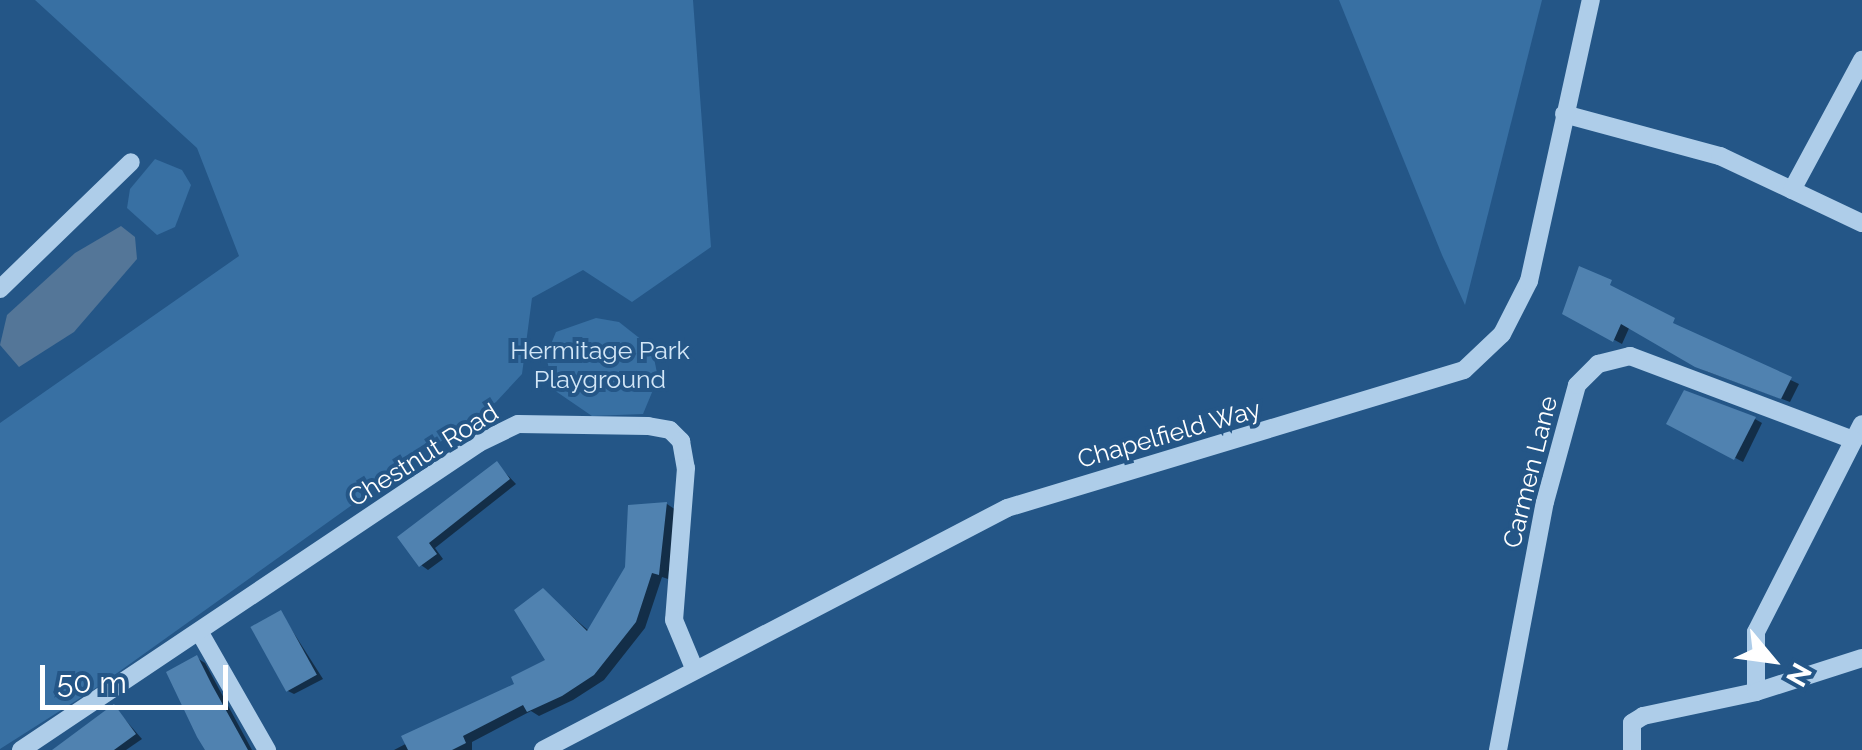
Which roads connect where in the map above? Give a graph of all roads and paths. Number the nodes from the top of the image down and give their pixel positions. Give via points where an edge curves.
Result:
1 (1591, 0) edge
2 (1862, 60) edge
3 (1564, 114) junction
4 (131, 162) dead end
5 (1792, 190) junction
6 (1862, 223) edge
7 (0, 289) edge
8 (1858, 432) edge
9 (200, 633) junction
10 (1862, 658) edge
11 (694, 668) junction
12 (1756, 692) junction
13 (22, 750) edge
14 (267, 750) edge
15 (542, 750) edge
16 (1498, 750) edge
17 (1632, 750) edge

1 - 3 street, Chapelfield Way
2 - 5 street
3 - 5 street via 1720,156
3 - 11 street, Chapelfield Way via 1528,282 1502,334 1464,370 1007,508
4 - 7 street
5 - 6 street
8 - 12 street via 1756,632
8 - 16 street, Carmen Lane via 1630,356 1598,364 1578,386 1545,502
9 - 11 street, Chestnut Road via 479,443 518,424 648,426 670,430 685,454 674,620
9 - 13 street, Chestnut Road
9 - 14 street
10 - 12 street
11 - 15 street, Chapelfield Way
12 - 17 street via 1643,716 1632,723

